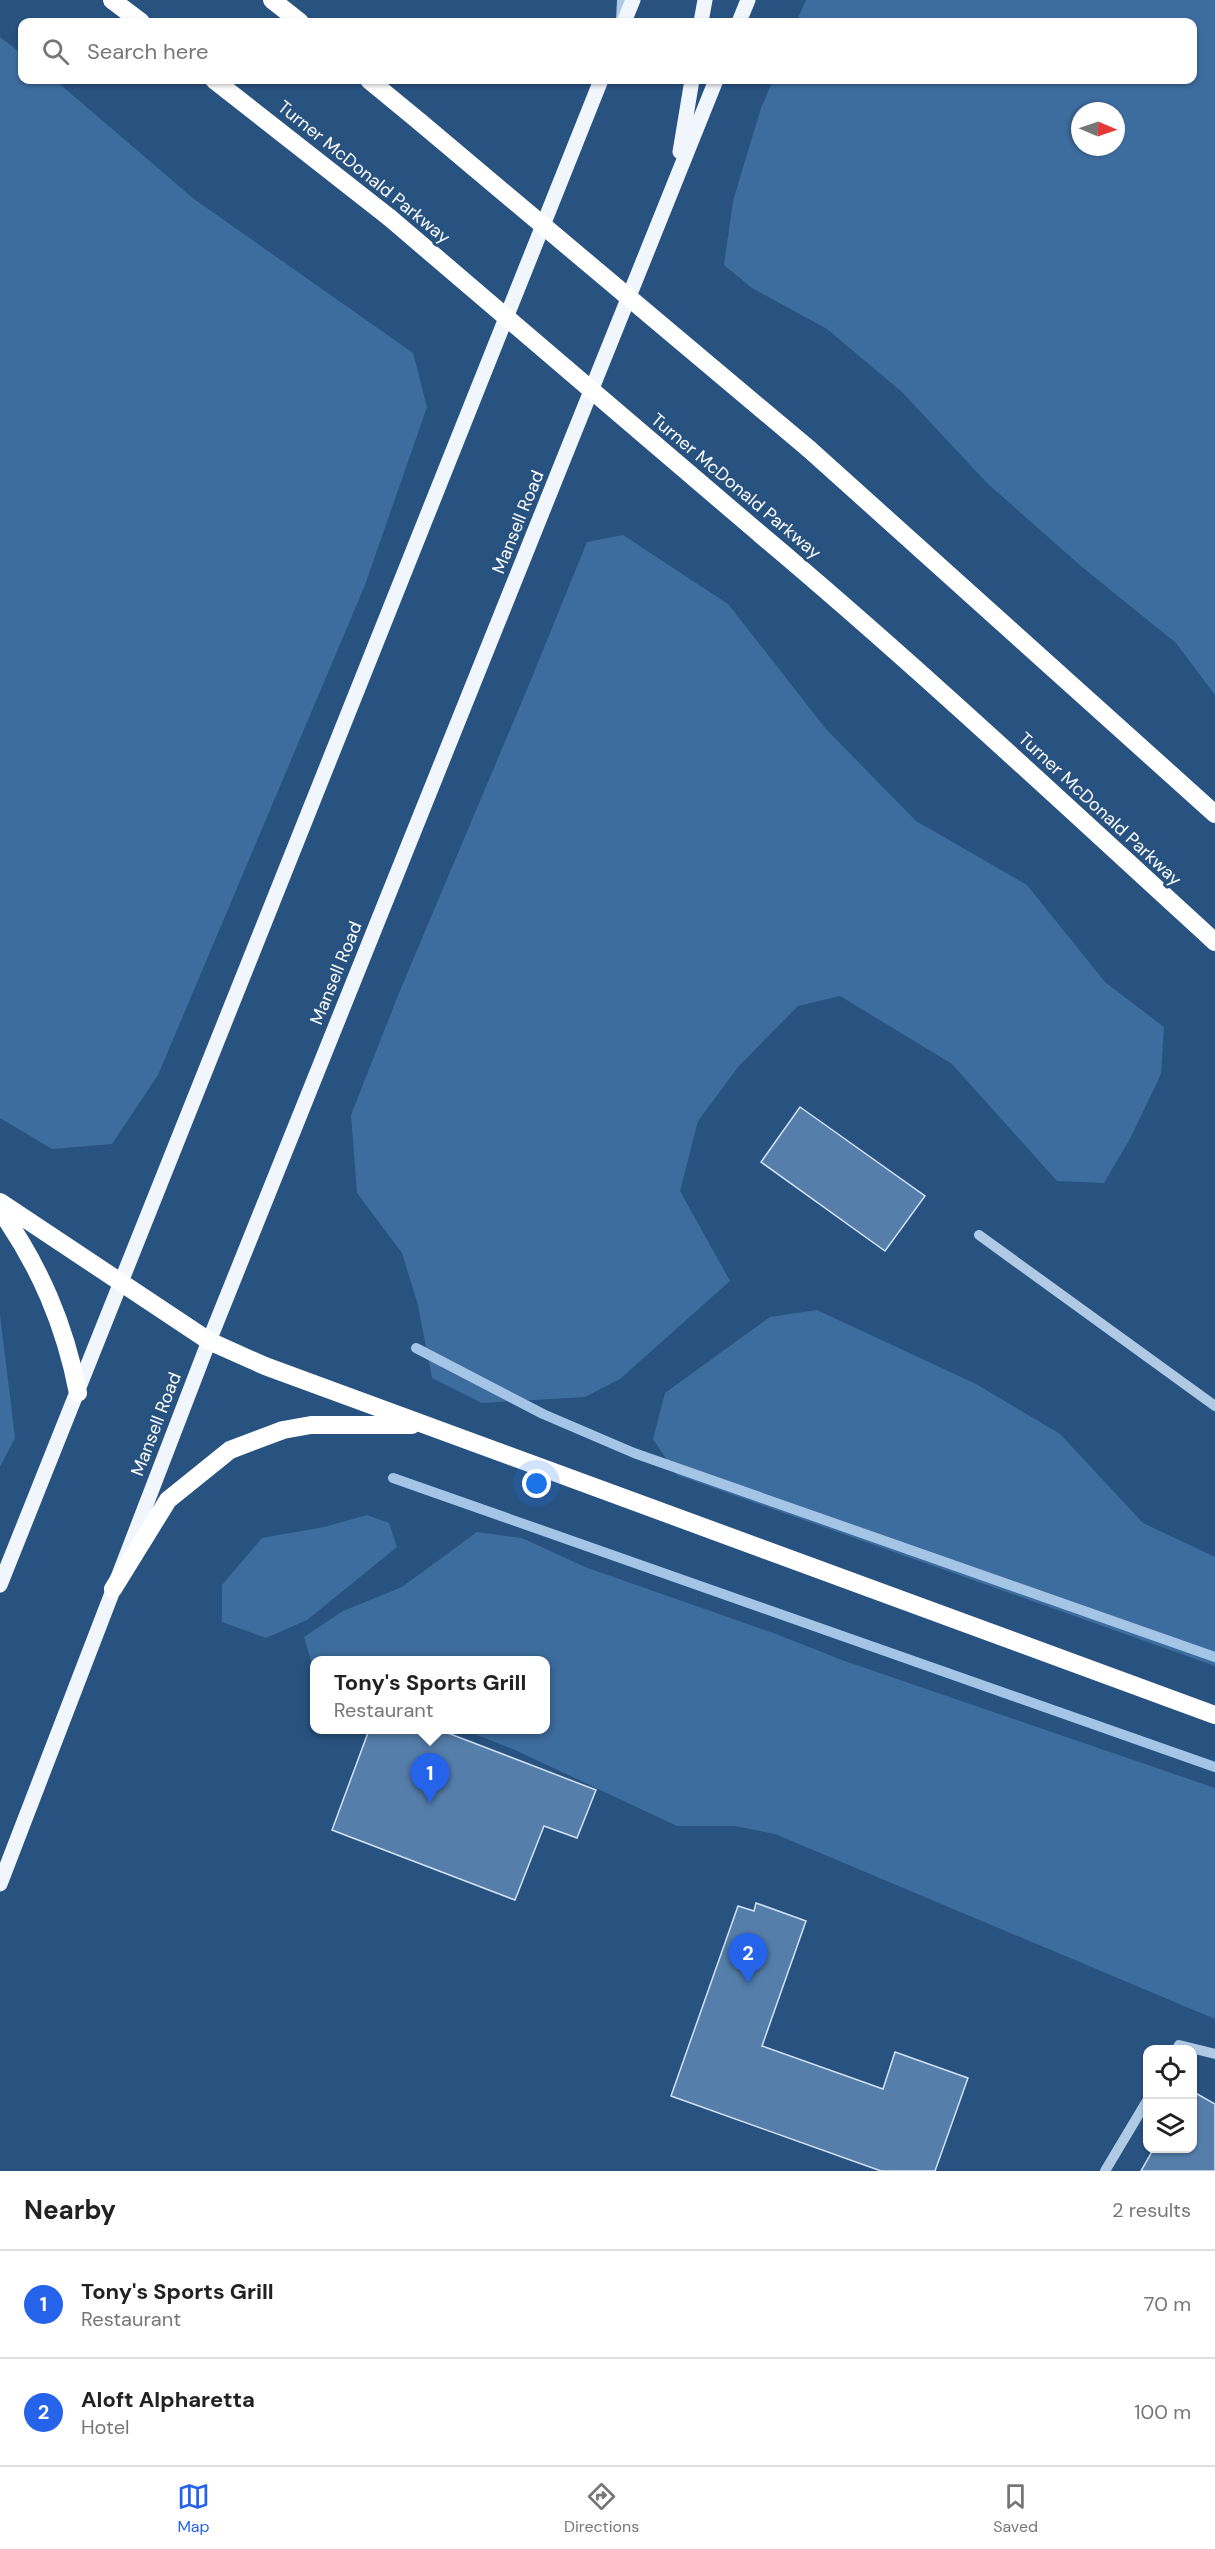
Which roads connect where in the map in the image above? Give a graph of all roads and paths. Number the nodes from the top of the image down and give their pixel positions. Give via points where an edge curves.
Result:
1 (112, 0) edge
2 (272, 0) edge
3 (622, 0) edge
4 (633, 0) edge
5 (705, 0) edge
6 (748, 0) edge
7 (136, 18) edge
8 (295, 18) edge
9 (622, 18) edge
10 (624, 18) edge
11 (702, 18) edge
12 (741, 18) edge
13 (219, 84) edge
14 (374, 84) edge
15 (599, 84) edge
16 (691, 84) edge
17 (714, 84) edge
18 (675, 182) junction
19 (1215, 814) edge
20 (1215, 942) edge
21 (0, 1202) edge
22 (0, 1210) edge
23 (979, 1235) dead end
24 (120, 1282) junction
25 (209, 1341) junction
26 (78, 1393) junction
27 (1215, 1406) edge
28 (426, 1426) junction
29 (0, 1585) edge
30 (113, 1589) junction
31 (1215, 1715) edge
32 (0, 1884) edge
33 (1197, 2050) edge
34 (1215, 2054) edge
35 (1143, 2107) edge
36 (1105, 2171) edge

1 - 7 highway
2 - 8 highway
3 - 9 lane
4 - 10 main road
5 - 11 main road
6 - 12 main road
13 - 20 highway, Turner McDonald Parkway, bridge via 390,218 830,592
14 - 19 highway, bridge via 809,449
15 - 24 main road
16 - 18 main road
17 - 18 main road, Mansell Road
18 - 25 main road, Mansell Road
21 - 24 highway
22 - 26 highway via 24,1244 54,1307 70,1352
23 - 27 lane
24 - 25 highway
24 - 26 main road
25 - 28 highway
25 - 30 main road, Mansell Road
26 - 29 main road
28 - 30 highway via 310,1425 255,1438 230,1450 168,1500
28 - 31 highway
30 - 32 main road, Mansell Road
33 - 34 lane
35 - 36 lane

